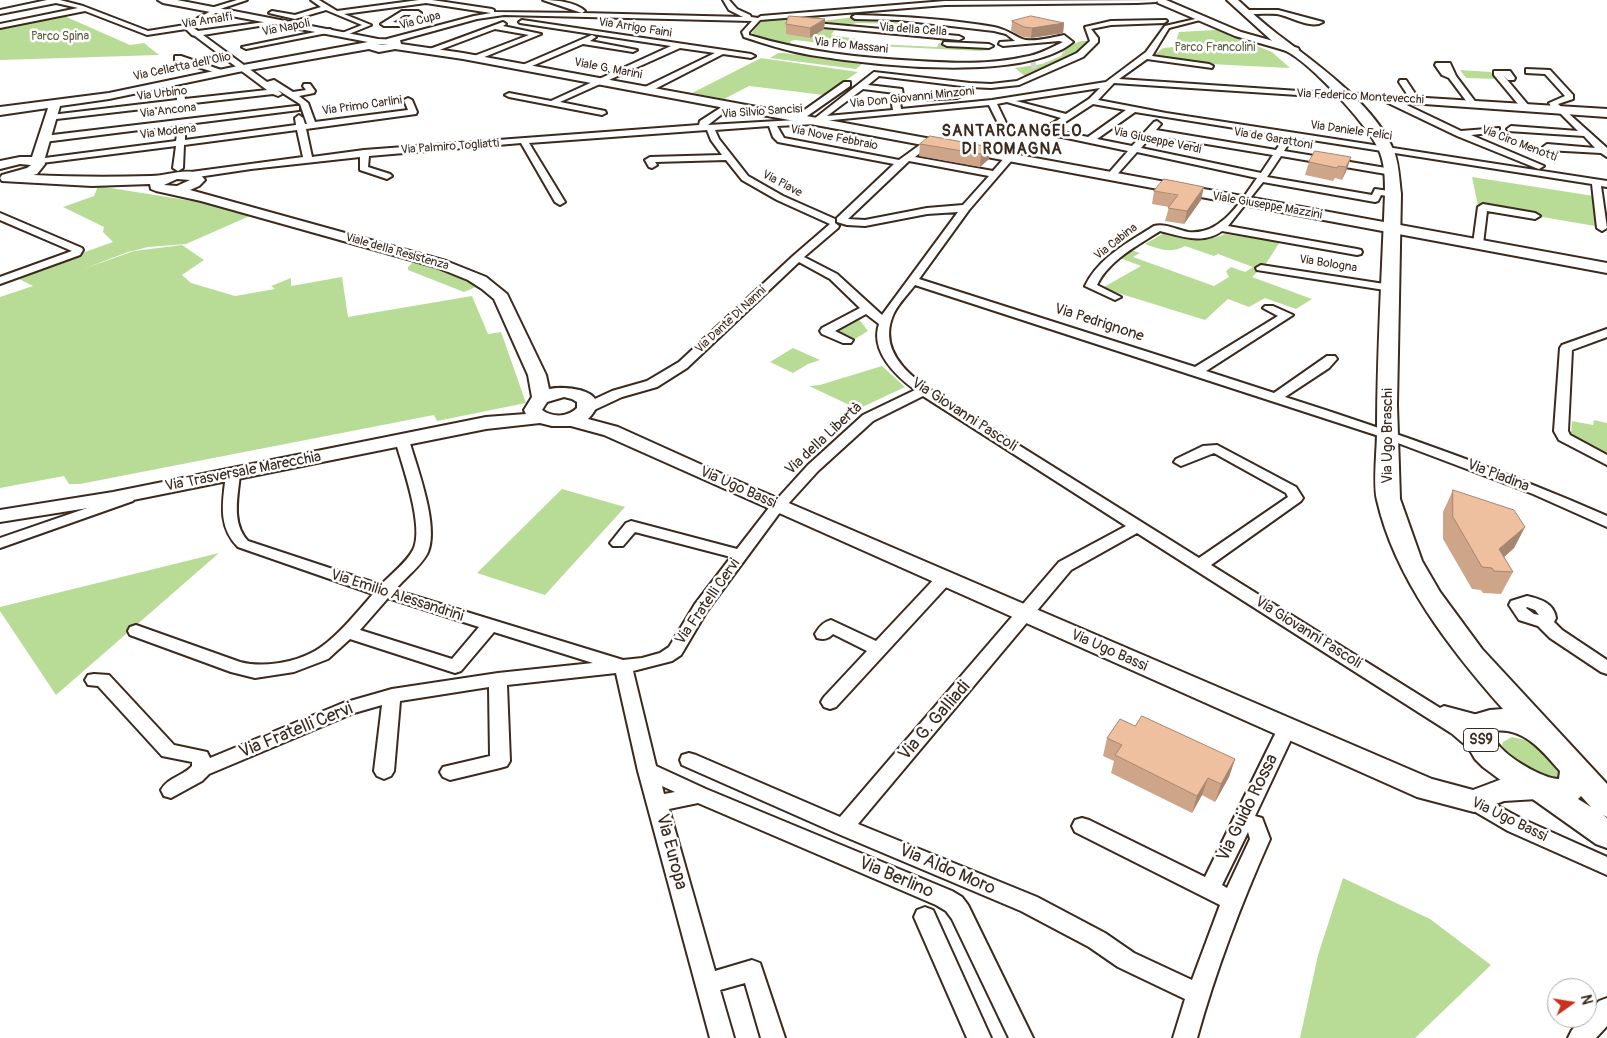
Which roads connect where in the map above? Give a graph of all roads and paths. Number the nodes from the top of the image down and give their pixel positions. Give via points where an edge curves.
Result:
1 (163, 0) edge
2 (227, 0) edge
3 (304, 0) edge
4 (546, 0) edge
5 (954, 0) edge
6 (1056, 0) edge
7 (1232, 0) edge
8 (54, 1) edge
9 (240, 1) edge
10 (902, 1) edge
11 (969, 1) edge
12 (1068, 1) edge
13 (1143, 1) edge
14 (727, 3) edge
15 (320, 4) edge
16 (335, 4) dead end
17 (86, 9) junction
18 (215, 9) junction
19 (1162, 10) edge
20 (0, 12) edge
21 (190, 12) junction
22 (1247, 12) junction
23 (336, 13) junction
24 (242, 14) junction
25 (498, 14) junction
26 (577, 15) junction
27 (935, 17) dead end
28 (846, 18) dead end
29 (1202, 18) junction
30 (760, 19) junction
31 (837, 19) dead end
32 (828, 20) junction
33 (195, 22) junction
34 (277, 22) junction
35 (1320, 22) dead end
36 (793, 24) junction
37 (0, 26) edge
38 (495, 27) junction
39 (866, 27) junction
40 (188, 28) junction
41 (554, 28) dead end
42 (840, 30) junction
43 (330, 31) junction
44 (820, 31) edge
45 (196, 34) junction
46 (344, 34) junction
47 (538, 34) junction
48 (903, 34) junction
49 (597, 35) dead end
50 (957, 35) junction
51 (184, 36) dead end
52 (547, 36) dead end
53 (1273, 36) junction
54 (1248, 38) junction
55 (564, 39) dead end
56 (898, 40) junction
57 (1019, 40) junction
58 (582, 42) junction
59 (393, 43) junction
60 (374, 44) junction
61 (1003, 44) dead end
62 (965, 45) junction
63 (1062, 45) junction
64 (677, 46) junction
65 (989, 46) dead end
66 (246, 47) dead end
67 (784, 48) junction
68 (846, 49) dead end
69 (1287, 49) junction
70 (431, 50) junction
71 (633, 50) dead end
72 (722, 52) junction
73 (883, 52) dead end
74 (912, 55) junction
75 (751, 56) dead end
76 (989, 57) dead end
77 (1146, 57) junction
78 (178, 58) dead end
79 (477, 58) junction
80 (933, 64) junction
81 (944, 65) junction
82 (1209, 66) dead end
83 (522, 67) junction
84 (1009, 70) dead end
85 (249, 71) junction
86 (1529, 71) dead end
87 (223, 72) junction
88 (981, 72) junction
89 (1318, 72) junction
90 (861, 73) dead end
91 (876, 74) junction
92 (1016, 76) dead end
93 (1452, 76) dead end
94 (853, 79) dead end
95 (1502, 79) dead end
96 (600, 81) junction
97 (1023, 82) junction
98 (1110, 82) junction
99 (1403, 82) dead end
100 (166, 85) junction
101 (307, 86) dead end
102 (860, 86) junction
103 (991, 86) junction
104 (646, 90) junction
105 (275, 92) junction
106 (508, 95) dead end
107 (290, 96) junction
108 (958, 96) dead end
109 (1344, 96) junction
110 (828, 97) junction
111 (843, 99) junction
112 (899, 99) junction
113 (1387, 99) junction
114 (408, 100) dead end
115 (1006, 100) junction
116 (1092, 101) junction
117 (1416, 101) junction
118 (992, 102) junction
119 (181, 103) junction
120 (55, 104) junction
121 (552, 104) junction
122 (1105, 104) junction
123 (1473, 104) junction
124 (728, 105) junction
125 (296, 108) junction
126 (1526, 108) junction
127 (1133, 109) junction
128 (1559, 110) junction
129 (0, 111) edge
130 (897, 112) junction
131 (1092, 112) dead end
132 (1607, 112) edge
133 (602, 113) dead end
134 (1166, 115) junction
135 (1068, 117) junction
136 (51, 118) junction
137 (799, 118) junction
138 (818, 120) junction
139 (181, 122) junction
140 (772, 124) junction
141 (1073, 125) dead end
142 (312, 126) junction
143 (302, 128) junction
144 (707, 128) junction
145 (1005, 129) dead end
146 (1496, 130) dead end
147 (1511, 130) dead end
148 (1063, 132) dead end
149 (1150, 132) junction
150 (1291, 134) junction
151 (1460, 134) junction
152 (1586, 134) junction
153 (1090, 140) junction
154 (524, 141) junction
155 (928, 142) junction
156 (181, 143) junction
157 (42, 144) junction
158 (1547, 147) dead end
159 (1386, 148) junction
160 (1134, 149) junction
161 (1606, 152) edge
162 (1279, 153) junction
163 (364, 154) junction
164 (730, 157) junction
165 (1009, 158) junction
166 (308, 159) junction
167 (17, 161) junction
168 (334, 161) dead end
169 (904, 161) junction
170 (652, 165) dead end
171 (363, 168) junction
172 (35, 171) junction
173 (1392, 172) junction
174 (994, 174) junction
175 (2, 175) edge
176 (387, 176) dead end
177 (1110, 177) junction
178 (1262, 177) junction
179 (1569, 177) junction
180 (181, 181) junction
181 (1596, 182) junction
182 (1607, 184) edge
183 (1393, 194) junction
184 (560, 202) dead end
185 (1243, 202) junction
186 (966, 208) junction
187 (0, 216) edge
188 (1535, 216) dead end
189 (838, 222) junction
190 (1220, 228) junction
191 (1392, 228) junction
192 (1602, 228) dead end
193 (1478, 244) junction
194 (1357, 252) dead end
195 (797, 258) junction
196 (1262, 268) dead end
197 (1607, 268) edge
198 (912, 280) junction
199 (0, 281) edge
200 (1391, 288) junction
201 (1115, 297) dead end
202 (1269, 308) dead end
203 (866, 309) junction
204 (884, 322) junction
205 (1607, 333) edge
206 (847, 340) dead end
207 (1331, 359) dead end
208 (1196, 372) junction
209 (537, 375) junction
210 (923, 390) junction
211 (564, 392) junction
212 (1275, 398) junction
213 (584, 405) junction
214 (538, 407) junction
215 (563, 421) junction
216 (611, 431) junction
217 (1387, 434) junction
218 (402, 440) junction
219 (1607, 461) edge
220 (1182, 462) dead end
221 (233, 474) junction
222 (153, 490) junction
223 (69, 505) junction
224 (778, 506) junction
225 (5, 515) edge
226 (1607, 522) edge
227 (52, 523) junction
228 (1138, 526) junction
229 (8, 539) edge
230 (618, 543) dead end
231 (740, 555) junction
232 (1200, 565) junction
233 (944, 579) junction
234 (385, 592) junction
235 (1025, 614) junction
236 (1542, 620) dead end
237 (490, 626) junction
238 (136, 631) dead end
239 (348, 632) junction
240 (824, 634) dead end
241 (878, 649) junction
242 (1472, 656) junction
243 (623, 666) junction
244 (1607, 668) edge
245 (498, 679) junction
246 (94, 680) dead end
247 (392, 696) junction
248 (1415, 701) junction
249 (830, 702) dead end
250 (1287, 729) junction
251 (1541, 733) junction
252 (1485, 741) junction
253 (689, 760) dead end
254 (202, 769) junction
255 (1575, 770) junction
256 (384, 771) dead end
257 (648, 771) junction
258 (450, 772) dead end
259 (1537, 788) junction
260 (171, 790) dead end
261 (699, 796) junction
262 (1474, 801) junction
263 (657, 804) junction
264 (1607, 804) edge
265 (1255, 824) dead end
266 (1082, 826) dead end
267 (843, 827) junction
268 (1607, 836) edge
269 (1607, 866) edge
270 (1210, 889) junction
271 (1232, 901) junction
272 (924, 918) dead end
273 (707, 984) junction
274 (1198, 994) junction
275 (1607, 1009) edge
276 (1018, 1037) edge
277 (722, 1038) edge
278 (772, 1038) edge
279 (979, 1038) edge
280 (1185, 1038) edge
281 (1580, 1038) edge

1 - 21 street
2 - 9 street
3 - 15 street
4 - 26 street via 582,10
5 - 10 street
6 - 11 street
6 - 12 street
7 - 22 main road
8 - 17 street
8 - 20 street
9 - 18 street
11 - 30 street via 898,4
12 - 13 street
13 - 19 street
14 - 30 street via 722,13
15 - 16 street
15 - 23 street
15 - 34 street, Via Amalfi
17 - 37 street
17 - 40 street via 147,33
18 - 21 street
18 - 24 street
18 - 33 street
19 - 29 street
19 - 29 street, Via Ugo Braschi via 1179,7
19 - 77 street via 1153,49
19 - 97 street via 1147,22 1111,23 1088,28 1094,42 1086,52
21 - 40 street
22 - 35 street via 1278,12
22 - 53 main road
23 - 25 street via 426,1
23 - 46 street via 368,25
24 - 33 street
24 - 34 street
25 - 26 street, Via Cupa
25 - 59 street, Via Cupa
26 - 30 street, Via Cupa
27 - 32 street via 833,13
28 - 57 street via 871,16 995,29
29 - 54 street, Via Ugo Braschi
30 - 36 street
30 - 67 street, Via Pio Massani via 745,32 746,36
31 - 32 street
32 - 36 street
33 - 40 street
34 - 43 street
34 - 45 street, Via Amalfi
36 - 42 street
38 - 47 street
38 - 64 street, Via Arrigo Faini via 513,20
38 - 70 street
39 - 42 street
39 - 48 street
39 - 50 street
40 - 45 street
41 - 47 street
42 - 44 street
42 - 56 street, Via della Cella
43 - 46 street
43 - 66 street, Via Napoli
45 - 51 street, Via Amalfi
45 - 85 street
46 - 60 street
47 - 52 street
47 - 79 street
48 - 50 street
48 - 56 street
49 - 58 street
50 - 62 street
53 - 54 street, Via Ugo Braschi
53 - 69 main road, Via Ugo Braschi
54 - 69 street, Via Ugo Braschi
55 - 58 street
56 - 62 street, Via della Cella
57 - 61 street
57 - 63 street
58 - 71 street
58 - 83 street
59 - 60 street, Viale G. Marini via 380,49
59 - 70 street, Viale G. Marini
60 - 85 street, Via Celletta dell'Olio
62 - 65 street, Via della Cella
63 - 84 street via 1058,56
63 - 88 street via 1031,58
64 - 72 street, Via Arrigo Faini
64 - 96 street
67 - 68 street via 794,44
67 - 80 street, Via Pio Massani via 864,60
69 - 89 main road, Via Ugo Braschi
69 - 89 main road, Via Ugo Braschi
70 - 79 street, Viale G. Marini
72 - 75 street, Via Arrigo Faini
72 - 104 street
73 - 74 street
74 - 76 street
74 - 80 street
77 - 82 street
77 - 98 street
78 - 87 street
79 - 83 street, Viale G. Marini
80 - 81 street, Via Pio Massani
81 - 88 street, Via Pio Massani
81 - 88 street via 946,76
83 - 96 street, Viale G. Marini
85 - 87 street, Via Celletta dell'Olio
85 - 105 street
85 - 107 street
86 - 128 street via 1547,72 1570,97 1553,104
87 - 100 street, Via Celletta dell'Olio
88 - 103 street
89 - 109 main road, Via Ugo Braschi
90 - 91 street
91 - 102 street
91 - 103 street
92 - 97 street
93 - 123 street
94 - 110 street
95 - 126 street
96 - 104 street, Viale G. Marini
96 - 121 street
97 - 103 street
98 - 109 street, Via Federico Montevecchi
98 - 115 street, Via Don Giovanni Minzoni
98 - 116 street
99 - 117 street
100 - 119 street via 181,97
100 - 120 street, Via Celletta dell'Olio
101 - 107 street via 311,92
102 - 111 street
102 - 112 street via 899,92
104 - 124 street, Viale G. Marini
105 - 107 street
105 - 119 street, Via Urbino
106 - 121 street
107 - 125 street
107 - 142 street via 304,104
108 - 112 street
109 - 113 street, Via Federico Montevecchi
109 - 159 main road, Via Ugo Braschi / SS9 via 1376,130
110 - 111 street
110 - 137 street
111 - 138 street
112 - 130 street via 895,99
113 - 117 street, Via Federico Montevecchi
113 - 151 street, Via Ciro Menotti
114 - 142 street, Via Primo Carlini via 413,112
115 - 118 street, Via Don Giovanni Minzoni
115 - 135 street
116 - 122 street, Via Daniele Felici
116 - 135 street
117 - 123 street, Via Federico Montevecchi
118 - 130 street, Via Don Giovanni Minzoni
118 - 145 street
119 - 136 street, Via Urbino
119 - 139 street
120 - 129 street, Via Celletta dell'Olio
120 - 136 street
121 - 133 street
122 - 127 street, Via Daniele Felici
122 - 131 street
123 - 126 street, Via Federico Montevecchi
124 - 137 street, Viale G. Marini
124 - 144 street via 704,123
125 - 139 street, Via Ancona
125 - 143 street
126 - 128 street, Via Federico Montevecchi
127 - 134 street, Via Daniele Felici
127 - 153 street
128 - 132 street, Via Federico Montevecchi
128 - 152 street
130 - 138 street, Via Don Giovanni Minzoni
134 - 149 street
134 - 150 street, Via Daniele Felici
135 - 153 street, Via Giuseppe Verdi via 1046,131
136 - 157 street
137 - 138 street, Viale G. Marini
138 - 140 street, Via Silvio Sancisi
138 - 155 street, Viale G. Marini
139 - 156 street
139 - 157 street, Via Ancona
140 - 144 street, Via Silvio Sancisi
140 - 169 street, Via Nove Febbraio via 781,140
141 - 148 street
142 - 143 street, Via Primo Carlini
143 - 156 street, Via Modena
143 - 166 street
144 - 154 street, Via Palmiro Togliatti
144 - 164 street, Via Piave
146 - 151 street, Via Ciro Menotti
147 - 152 street
149 - 160 street
149 - 162 street, Via de Garattoni
150 - 159 street, Via Daniele Felici
150 - 162 street
151 - 179 street, Via Ciro Menotti
152 - 161 street
153 - 160 street, Via Giuseppe Verdi
154 - 163 street, Via Palmiro Togliatti
154 - 184 street
155 - 165 street, Viale Giuseppe Mazzini
155 - 169 street, Via Dante Di Nanni
156 - 172 street, Via Modena
156 - 180 street
157 - 167 street
157 - 172 street
158 - 161 street
159 - 173 main road, Via Ugo Braschi / SS9
159 - 179 street, Via Daniele Felici
160 - 177 street
160 - 178 street, Via Giuseppe Verdi
162 - 173 street, Via de Garattoni
162 - 178 street
163 - 166 street, Via Palmiro Togliatti
163 - 171 street
164 - 170 street via 650,160
164 - 189 street, Via Piave via 745,178 780,198
165 - 174 street
165 - 177 street, Viale Giuseppe Mazzini
166 - 180 street, Via Palmiro Togliatti via 232,169
167 - 172 street
167 - 175 street
168 - 171 street
169 - 174 street, Via Nove Febbraio
169 - 189 street, Via Dante Di Nanni
171 - 176 street
172 - 175 street
172 - 180 street via 114,182
173 - 183 main road, Via Ugo Braschi / SS9
174 - 186 street
177 - 185 street, Viale Giuseppe Mazzini
178 - 183 street via 1375,200 1378,191
178 - 185 street
179 - 181 street, Via Daniele Felici
180 - 209 street, Viale della Resistenza via 477,278 500,297
181 - 182 street, Via Daniele Felici
181 - 192 street
183 - 191 main road, Via Ugo Braschi / SS9
185 - 190 street
185 - 191 street, Viale Giuseppe Mazzini
186 - 189 street via 927,211 865,223
186 - 198 street
187 - 199 street via 78,250
188 - 193 street via 1482,207
189 - 195 street, Via Dante Di Nanni
190 - 194 street, Via Cabina
190 - 201 street, Via Cabina via 1213,234 1200,236 1158,228 1107,264 1093,280 1091,286
191 - 193 street, Viale Giuseppe Mazzini
191 - 200 main road, Via Ugo Braschi / SS9
193 - 197 street, Viale Giuseppe Mazzini
195 - 203 street via 818,266 837,279
195 - 213 street, Via Dante Di Nanni via 684,365 652,384
196 - 200 street, Via Bologna
198 - 204 street
198 - 208 street, Via Pedrignone
200 - 217 main road, Via Ugo Braschi / SS9
202 - 208 street via 1287,315
203 - 204 street
203 - 206 street via 826,331
204 - 210 street, Via Giovanni Pascoli via 881,336 886,354 907,378
205 - 219 street via 1566,348 1561,431 1564,437
207 - 212 street
208 - 212 street, Via Pedrignone
209 - 211 street
209 - 214 street, Viale della Resistenza
210 - 224 street, Via della Libertà via 868,418 812,468
210 - 228 street, Via Giovanni Pascoli
211 - 213 street
211 - 214 street
212 - 217 street, Via Pedrignone
213 - 215 street via 579,416
213 - 216 street, Via Ugo Bassi
214 - 215 street, Via Ugo Bassi via 554,421
214 - 218 street, Via Trasversale Marecchia via 486,424
215 - 216 street, Via Ugo Bassi via 572,420
216 - 224 street, Via Ugo Bassi
217 - 226 street, Via Piadina via 1538,491
217 - 242 main road, Via Ugo Braschi / SS9 via 1388,499 1410,561
218 - 221 street, Via Trasversale Marecchia
218 - 234 street via 416,486 425,534 420,552
220 - 232 street via 1217,448 1291,490 1296,496
221 - 222 street, Via Trasversale Marecchia
221 - 234 street, Via Emilio Alessandrini via 230,517 236,539
222 - 223 street, Via Trasversale Marecchia
222 - 227 street
223 - 225 street, Via Trasversale Marecchia
223 - 227 street via 65,514
223 - 229 street
224 - 231 street, Via Fratelli Cervi
224 - 233 street, Via Ugo Bassi
225 - 229 street via 20,514 28,521
227 - 229 street
228 - 232 street, Via Giovanni Pascoli
228 - 235 street, Via G. Galliadi via 1065,566
230 - 231 street via 631,526
231 - 243 street, Via Fratelli Cervi via 701,608 675,651 657,660
232 - 248 street, Via Giovanni Pascoli
233 - 235 street, Via Ugo Bassi
233 - 241 street
234 - 237 street, Via Emilio Alessandrini
234 - 239 street
235 - 250 street, Via Ugo Bassi
235 - 267 street, Via G. Galliadi
236 - 244 street via 1556,634
237 - 239 street via 455,667
237 - 243 street, Via Emilio Alessandrini
238 - 239 street via 254,672 313,660
240 - 241 street via 831,626
241 - 249 street
242 - 251 main road, Via Ugo Braschi / SS9
242 - 252 main road, Via Ugo Braschi / SS9 via 1488,696
243 - 245 street, Via Fratelli Cervi
243 - 257 street, Via Europa
245 - 247 street, Via Fratelli Cervi
245 - 258 street via 500,761
246 - 254 street via 103,680 169,751 200,758
247 - 254 street, Via Fratelli Cervi via 349,708
247 - 256 street
248 - 252 street, Via Giovanni Pascoli via 1470,736
248 - 252 street, Via Giovanni Pascoli via 1454,716
250 - 262 street, Via Ugo Bassi via 1427,789
250 - 270 street, Via Guido Rossa
251 - 252 main road, SS9 via 1513,720 1492,720
251 - 255 main road, SS9
252 - 259 main road, SS9 via 1512,773
252 - 262 street via 1489,784
253 - 267 street, Via Aldo Moro
254 - 260 street, Via Fratelli Cervi
255 - 259 main road, SS9 via 1573,786 1566,790
255 - 264 main road, SS9
257 - 261 street, Via Berlino
257 - 263 street, Via Europa
259 - 262 street via 1502,790
259 - 268 main road, SS9
261 - 263 street
261 - 276 street, Via Berlino via 954,904
262 - 269 street, Via Ugo Bassi via 1515,825
263 - 273 street, Via Europa
265 - 271 street via 1260,839
266 - 270 street
267 - 274 street, Via Aldo Moro via 1029,904 1097,940 1126,960
270 - 271 street
271 - 274 street
272 - 279 street
273 - 277 street, Via Europa
273 - 278 street via 752,970
274 - 280 street
275 - 281 street

